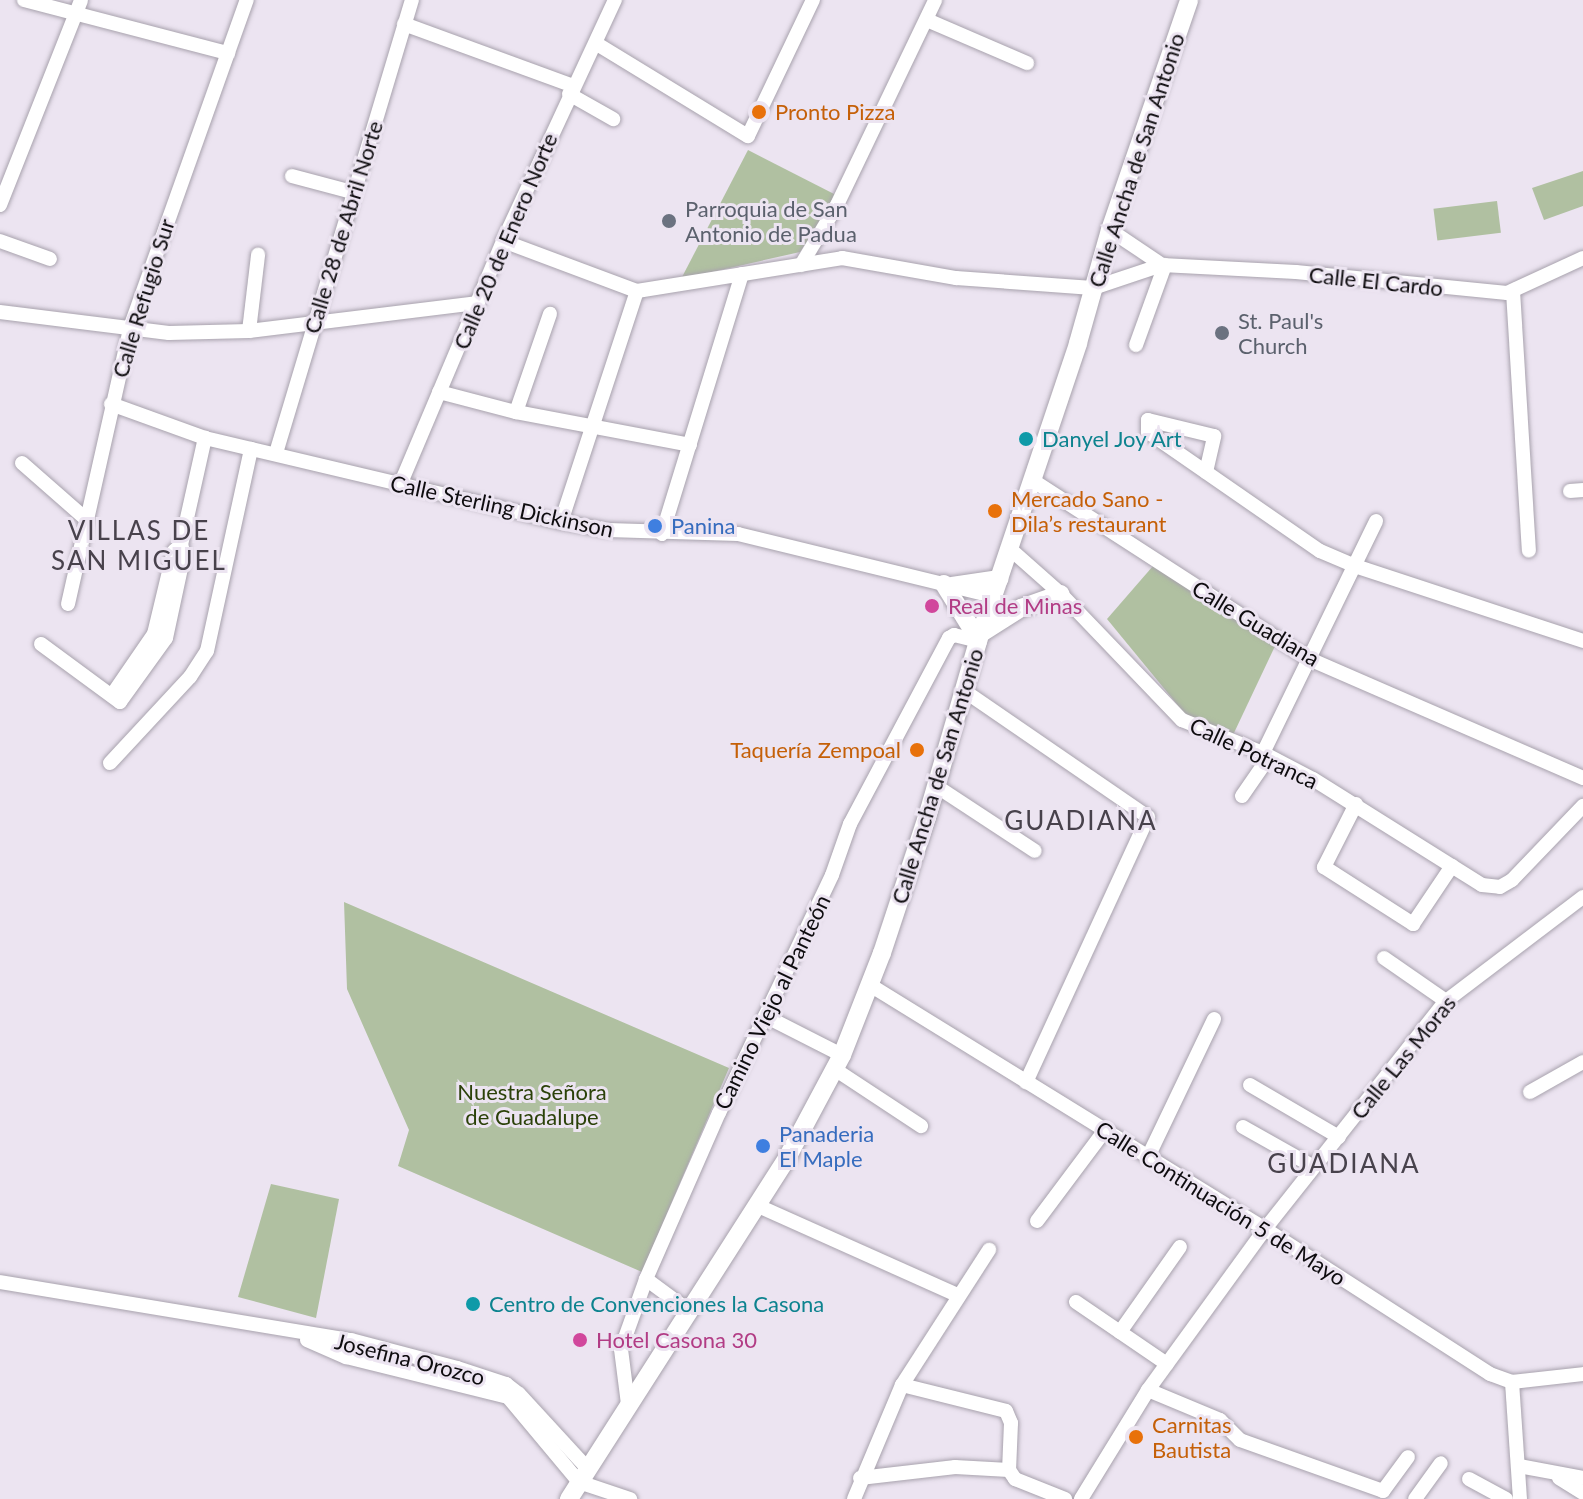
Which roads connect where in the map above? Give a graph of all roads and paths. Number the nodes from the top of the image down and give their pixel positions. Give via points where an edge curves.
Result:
1 (24, 0) edge
2 (247, 0) edge
3 (412, 0) edge
4 (615, 0) edge
5 (813, 0) edge
6 (935, 0) edge
7 (1189, 0) edge
8 (79, 6) edge
9 (927, 20) junction
10 (404, 24) junction
11 (597, 44) junction
12 (228, 53) junction
13 (1027, 63) dead end
14 (571, 90) junction
15 (613, 119) dead end
16 (292, 176) dead end
17 (352, 192) junction
18 (0, 205) edge
19 (1110, 230) junction
20 (0, 241) edge
21 (503, 241) junction
22 (258, 255) dead end
23 (1583, 258) edge
24 (50, 259) dead end
25 (801, 265) junction
26 (1164, 265) junction
27 (742, 274) junction
28 (1093, 288) junction
29 (637, 291) junction
30 (1513, 291) junction
31 (478, 303) junction
32 (0, 312) edge
33 (550, 314) dead end
34 (314, 321) junction
35 (131, 325) junction
36 (249, 331) junction
37 (1136, 345) dead end
38 (439, 392) junction
39 (111, 404) junction
40 (516, 412) junction
41 (590, 427) junction
42 (205, 438) junction
43 (690, 445) junction
44 (251, 449) junction
45 (276, 453) junction
46 (22, 463) dead end
47 (1206, 472) junction
48 (1032, 480) junction
49 (400, 485) junction
50 (87, 520) junction
51 (1376, 521) dead end
52 (561, 522) junction
53 (662, 534) junction
54 (1009, 548) junction
55 (1529, 551) dead end
56 (1355, 566) junction
57 (948, 585) junction
58 (996, 587) junction
59 (1061, 594) junction
60 (68, 604) dead end
61 (979, 638) junction
62 (1583, 641) edge
63 (41, 644) dead end
64 (1307, 658) junction
65 (963, 690) junction
66 (1266, 755) junction
67 (110, 763) dead end
68 (1583, 778) edge
69 (936, 786) junction
70 (1242, 796) dead end
71 (1356, 804) junction
72 (1583, 806) edge
73 (1035, 851) dead end
74 (1452, 866) junction
75 (1583, 897) edge
76 (1384, 958) dead end
77 (870, 985) junction
78 (1446, 1001) junction
79 (765, 1016) junction
80 (1214, 1019) dead end
81 (839, 1062) junction
82 (1583, 1062) edge
83 (1026, 1082) junction
84 (1250, 1085) dead end
85 (1530, 1092) dead end
86 (921, 1126) dead end
87 (1243, 1127) dead end
88 (1105, 1130) junction
89 (1339, 1137) junction
90 (1148, 1157) junction
91 (1314, 1167) junction
92 (756, 1205) junction
93 (1037, 1221) dead end
94 (1265, 1229) junction
95 (1180, 1247) dead end
96 (989, 1250) dead end
97 (646, 1279) junction
98 (0, 1282) edge
99 (959, 1296) junction
100 (1076, 1302) dead end
101 (688, 1310) junction
102 (1120, 1332) junction
103 (1167, 1364) junction
104 (1583, 1374) edge
105 (1512, 1382) junction
106 (902, 1385) junction
107 (1148, 1390) junction
108 (628, 1404) junction
109 (1408, 1457) dead end
110 (1441, 1463) dead end
111 (1519, 1466) junction
112 (1009, 1470) junction
113 (1550, 1473) junction
114 (584, 1476) junction
115 (860, 1478) junction
116 (1583, 1478) edge
117 (1469, 1479) dead end
118 (1377, 1492) edge
119 (1583, 1493) edge
120 (569, 1499) edge
121 (630, 1499) edge
122 (854, 1499) edge
123 (1065, 1499) edge
124 (1081, 1499) edge
125 (1415, 1499) edge
126 (1506, 1499) edge
127 (1520, 1499) edge

1 - 8 street
2 - 12 street, Calle Refugio Sur
3 - 10 street, Calle 28 de Abril Norte
4 - 11 street, Calle 20 de Enero Norte
5 - 11 street via 748,136
6 - 9 street
7 - 19 main road, Calle Ancha de San Antonio
8 - 12 street
8 - 18 street
9 - 13 street
9 - 25 street via 837,205
10 - 14 street
10 - 17 street, Calle 28 de Abril Norte
11 - 14 street, Calle 20 de Enero Norte
12 - 35 street, Calle Refugio Sur
14 - 15 street
14 - 21 street, Calle 20 de Enero Norte
16 - 17 street
17 - 34 street, Calle 28 de Abril Norte
19 - 26 street
19 - 28 main road, Calle Ancha de San Antonio
20 - 24 street
21 - 29 street
21 - 31 street, Calle 20 de Enero Norte
22 - 36 street
23 - 30 street, Calle El Cardo
25 - 27 street
25 - 28 street via 842,258 956,278
26 - 28 street, Calle El Cardo
26 - 30 street, Calle El Cardo via 1296,272 1484,293
26 - 37 street
27 - 29 street
27 - 43 street
28 - 48 main road, Calle Ancha de San Antonio
29 - 41 street
30 - 55 street
31 - 34 street
31 - 38 street, Calle 20 de Enero Norte
32 - 35 street
33 - 40 street
34 - 36 street
34 - 45 street, Calle 28 de Abril Norte
35 - 36 street via 169,333
35 - 39 street, Calle Refugio Sur
38 - 40 street
38 - 49 street, Calle 20 de Enero Norte
39 - 42 street, Calle Sterling Dickinson
39 - 50 street, Calle Refugio Sur
40 - 41 street
41 - 43 street
41 - 52 street
42 - 44 street, Calle Sterling Dickinson
42 - 63 street via 160,636 120,702
43 - 53 street
44 - 45 street, Calle Sterling Dickinson
44 - 67 street via 207,651 190,677
45 - 49 street, Calle Sterling Dickinson
46 - 50 street
47 - 47 street via 1148,432 1148,420 1214,436
47 - 56 street via 1312,546
48 - 54 main road, Calle Ancha de San Antonio
48 - 64 street, Calle Guadiana
49 - 52 street, Calle Sterling Dickinson
50 - 60 street, Calle Refugio Sur
51 - 56 street
52 - 53 street, Calle Sterling Dickinson
53 - 57 street, Calle Sterling Dickinson via 738,534
54 - 58 main road, Calle Ancha de San Antonio
54 - 59 street, Calle Potranca
56 - 62 street
56 - 64 street
57 - 58 main road
57 - 61 main road
58 - 61 main road, Calle Ancha de San Antonio
59 - 61 main road via 1021,608
59 - 66 street, Calle Potranca via 1182,720
61 - 65 main road, Calle Ancha de San Antonio
61 - 79 street, Camino Viejo al Panteón via 949,638 850,824 832,875
64 - 66 street
64 - 68 street, Calle Guadiana
65 - 69 main road, Calle Ancha de San Antonio
65 - 83 street via 1148,817
66 - 70 street
66 - 71 street, Calle Potranca
69 - 73 street
69 - 77 main road, Calle Ancha de San Antonio
71 - 74 street, Calle Potranca
71 - 74 street via 1324,867 1413,924
72 - 74 street, Calle Potranca via 1512,880 1482,885
75 - 78 street, Calle Las Moras
76 - 78 street
77 - 81 main road, Calle Ancha de San Antonio
77 - 83 street, Calle Continuación 5 de Mayo
78 - 89 street, Calle Las Moras
79 - 81 street
79 - 97 street, Camino Viejo al Panteón
80 - 90 street
81 - 86 street
81 - 92 main road, Calle Ancha de San Antonio
82 - 85 street
83 - 88 street, Calle Continuación 5 de Mayo
84 - 89 street
87 - 91 street
88 - 90 street, Calle Continuación 5 de Mayo
88 - 93 street
89 - 91 street, Calle Las Moras
90 - 94 street, Calle Continuación 5 de Mayo
91 - 94 street, Calle Las Moras
92 - 99 street
92 - 101 main road, Calle Ancha de San Antonio
94 - 103 street, Calle Las Moras
94 - 105 street, Calle Continuación 5 de Mayo via 1490,1374
95 - 102 street
96 - 99 street
97 - 101 street
97 - 108 street, Camino Viejo al Panteón via 621,1349
98 - 114 street, Josefina Orozco via 292,1333 346,1357 508,1397
99 - 106 street
100 - 102 street
101 - 108 main road, Calle Ancha de San Antonio
102 - 103 street
103 - 107 street
104 - 105 street
105 - 111 street
106 - 112 street via 1006,1411 1011,1423
106 - 115 street
107 - 118 street via 1220,1420 1240,1440
107 - 124 street
108 - 114 main road, Calle Ancha de San Antonio
109 - 118 street
110 - 125 street
111 - 113 street
111 - 127 street
112 - 115 street via 955,1467
112 - 123 street via 1015,1479
113 - 116 street
113 - 119 street
114 - 120 main road, Calle Ancha de San Antonio
114 - 121 street
115 - 122 street
117 - 126 street

